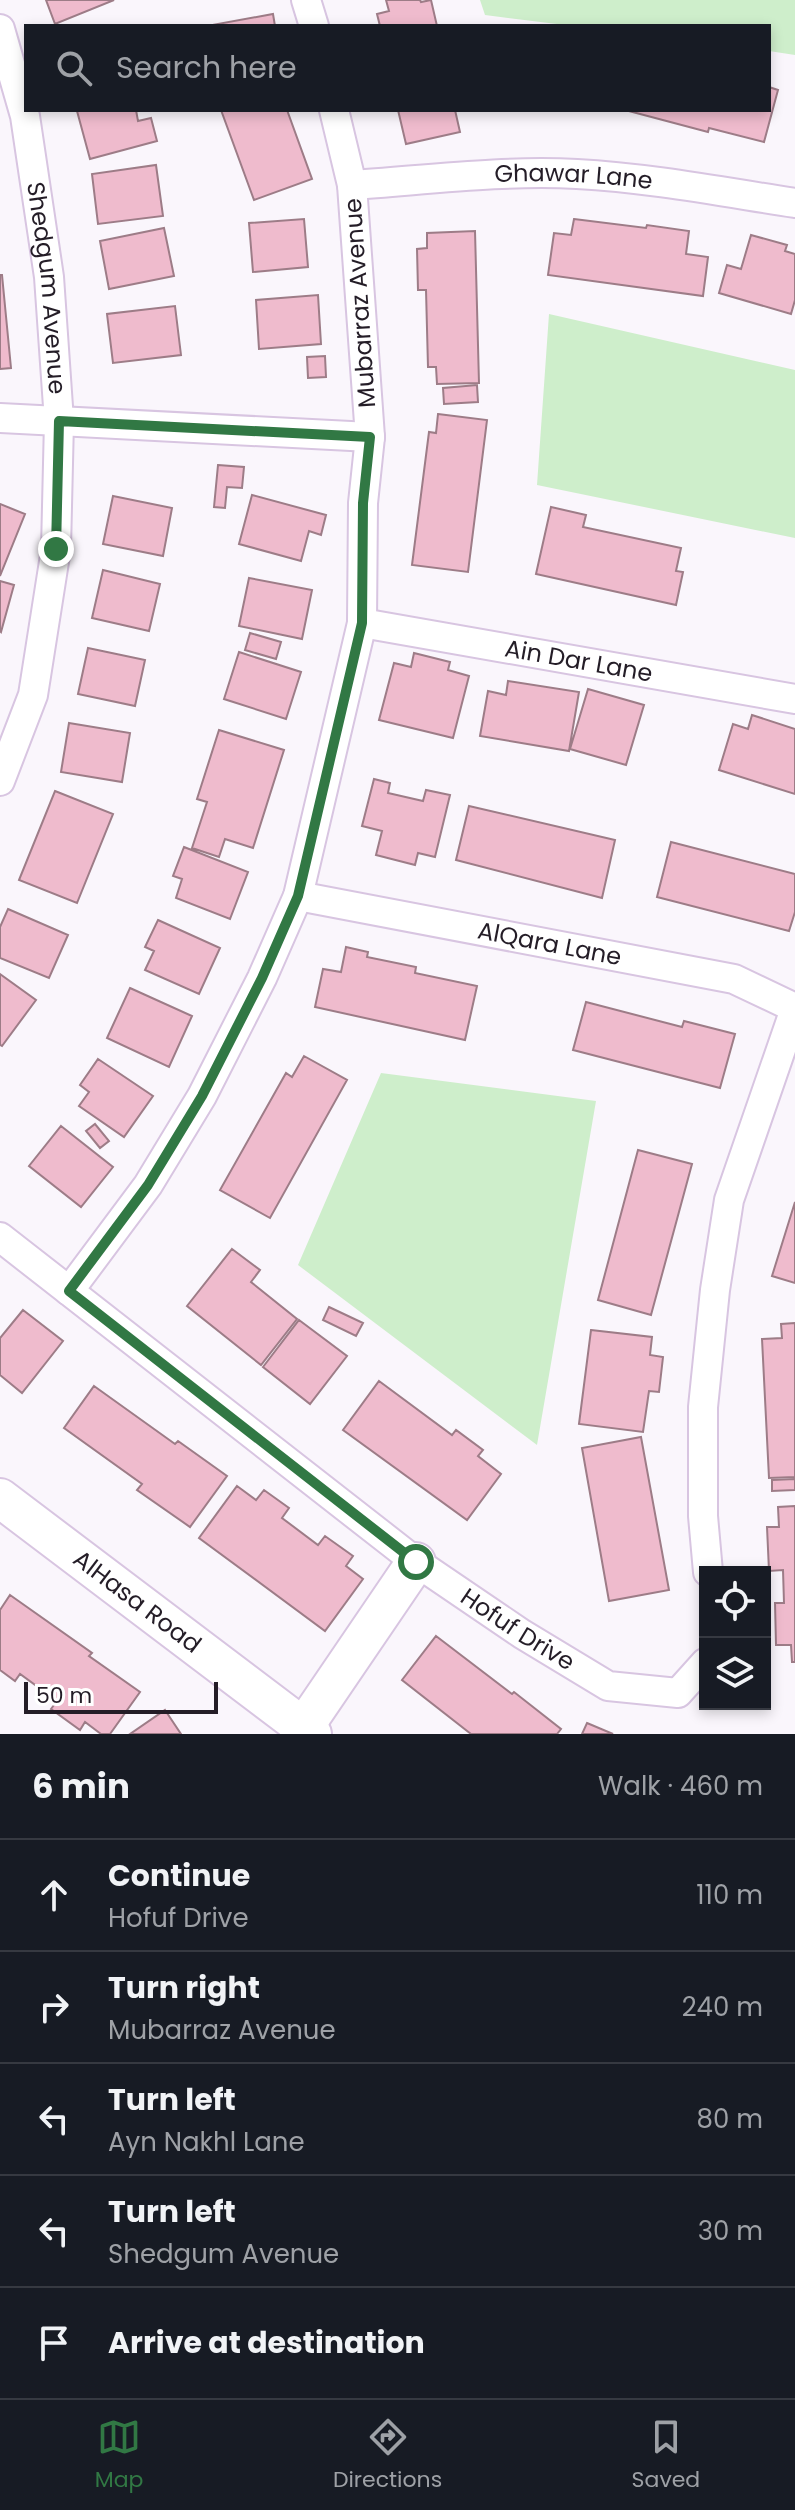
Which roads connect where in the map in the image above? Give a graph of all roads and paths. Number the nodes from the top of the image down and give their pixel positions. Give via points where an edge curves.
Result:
1 (306, 0) edge
2 (313, 24) edge
3 (0, 29) edge
4 (334, 112) edge
5 (352, 185) junction
6 (795, 203) edge
7 (0, 418) edge
8 (59, 421) junction
9 (370, 437) junction
10 (362, 623) junction
11 (795, 699) edge
12 (0, 781) edge
13 (298, 896) junction
14 (795, 1009) edge
15 (0, 1237) edge
16 (69, 1291) junction
17 (2, 1504) edge
18 (416, 1562) junction
19 (707, 1566) edge
20 (699, 1670) edge
21 (305, 1732) edge

1 - 2 street
3 - 8 street, Shedgum Avenue via 25,116 49,277
4 - 5 street, Mubarraz Avenue
5 - 6 street, Ghawar Lane via 576,174
5 - 9 street, Mubarraz Avenue
7 - 8 street
8 - 9 street
8 - 12 street, Shedgum Avenue via 56,549 33,695
9 - 10 street, Mubarraz Avenue via 363,503
10 - 11 street, Ain Dar Lane
10 - 13 street, Mubarraz Avenue
13 - 14 street, AlQara Lane via 734,979
13 - 16 street, Mubarraz Avenue via 202,1096 148,1185
14 - 19 street via 729,1200 703,1407
15 - 16 street, Hofuf Drive
16 - 18 street, Hofuf Drive
17 - 21 main road, AlHasa Road
18 - 20 street, Hofuf Drive via 608,1686 678,1693
18 - 21 main road

